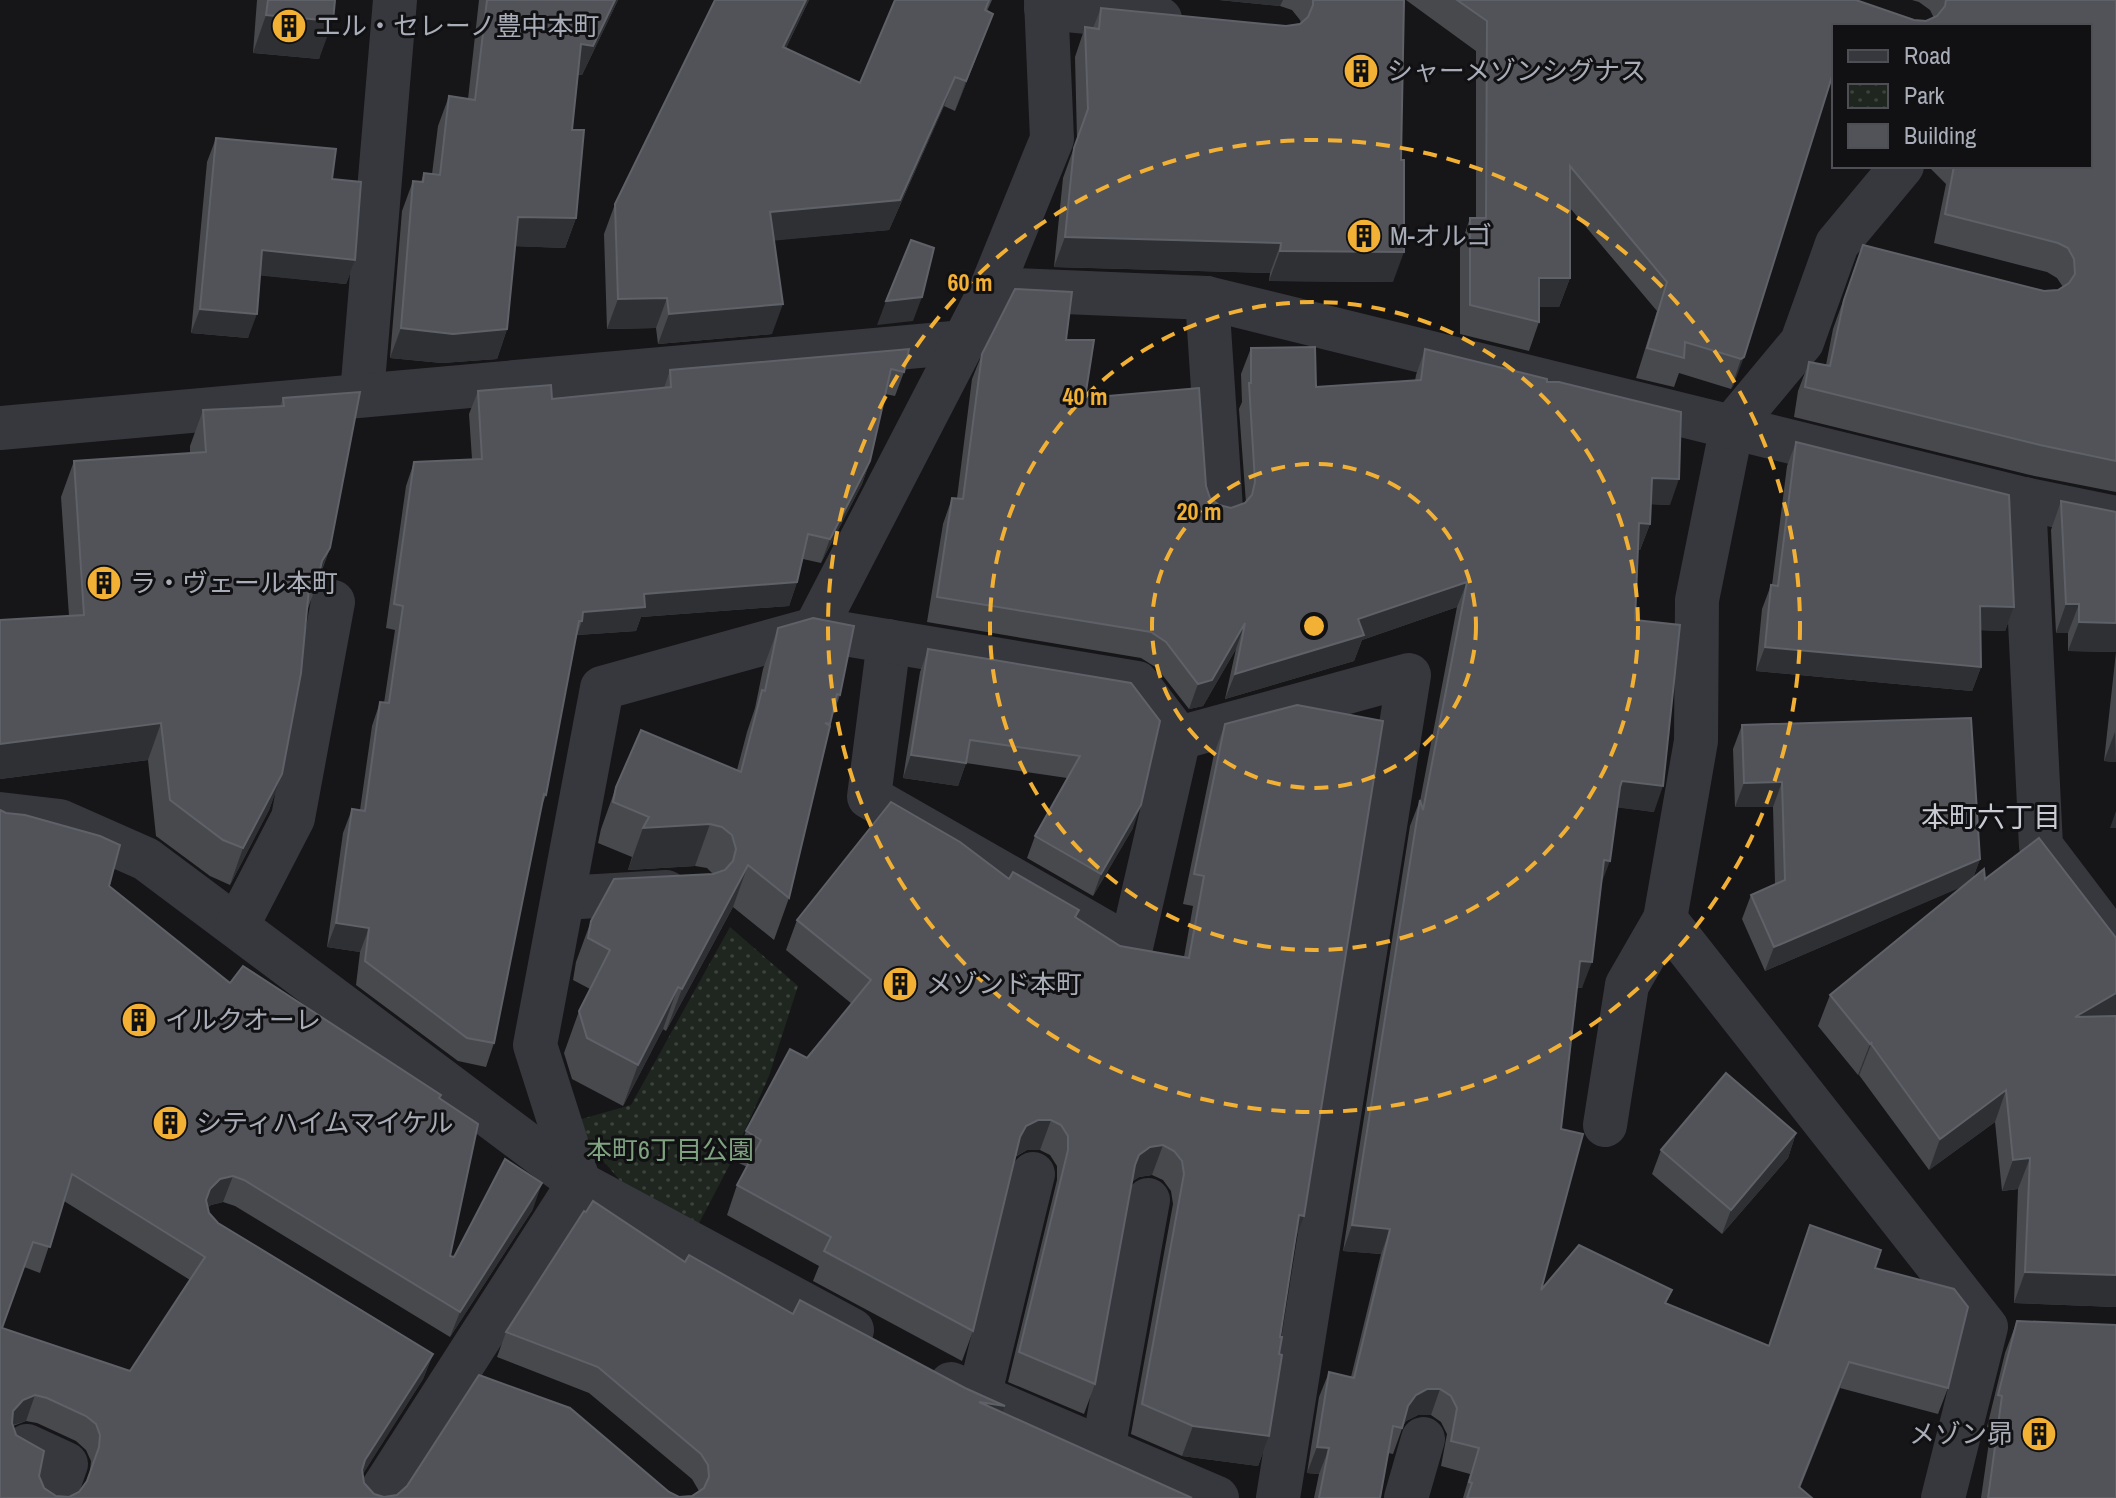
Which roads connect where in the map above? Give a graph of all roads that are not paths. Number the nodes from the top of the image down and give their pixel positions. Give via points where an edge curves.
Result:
1 (395, 0) edge
2 (1046, 4) edge
3 (1200, 23) edge
4 (1900, 168) edge
5 (1837, 244) junction
6 (1880, 255) edge
7 (991, 289) junction
8 (1207, 298) junction
9 (964, 342) junction
10 (362, 394) junction
11 (1732, 426) junction
12 (0, 428) edge
13 (2024, 499) junction
14 (1221, 509) edge
15 (2116, 518) edge
16 (333, 602) dead end
17 (815, 629) junction
18 (889, 641) junction
19 (1179, 738) junction
20 (0, 814) edge
21 (696, 891) edge
22 (563, 898) junction
23 (1665, 919) junction
24 (237, 926) junction
25 (2116, 945) edge
26 (1605, 1125) dead end
27 (1033, 1174) dead end
28 (579, 1183) junction
29 (1148, 1200) dead end
30 (1986, 1327) junction
31 (2029, 1328) edge
32 (441, 1360) junction
33 (501, 1386) edge
34 (979, 1397) junction
35 (1423, 1439) dead end
36 (27, 1446) edge
37 (1103, 1450) junction
38 (1214, 1497) edge
39 (54, 1498) edge
40 (377, 1498) edge
41 (1278, 1498) edge
42 (1406, 1498) edge
43 (1943, 1498) edge

1 - 10 street
2 - 3 street
2 - 7 street via 1052,139
4 - 5 street
5 - 6 street
5 - 11 street via 1802,342
7 - 8 street
7 - 9 street
8 - 11 street
8 - 14 street
9 - 10 street
9 - 17 street
10 - 12 street
11 - 13 street
11 - 23 street via 1697,600 1696,741
13 - 15 street
13 - 25 street via 2041,846
16 - 24 street via 293,818
17 - 18 street
17 - 22 street via 602,688
18 - 19 street via 1137,683
18 - 19 street via 869,797 1131,947
19 - 41 street via 1409,675
20 - 24 street via 60,821 146,859
21 - 22 street
22 - 28 street via 535,1045
23 - 26 street via 1627,985
23 - 30 street
24 - 28 street
27 - 34 street
28 - 32 street
28 - 34 street
29 - 37 street
30 - 31 street
30 - 43 street
32 - 33 street
32 - 40 street
34 - 37 street
35 - 42 street
36 - 39 street via 66,1464
37 - 38 street

